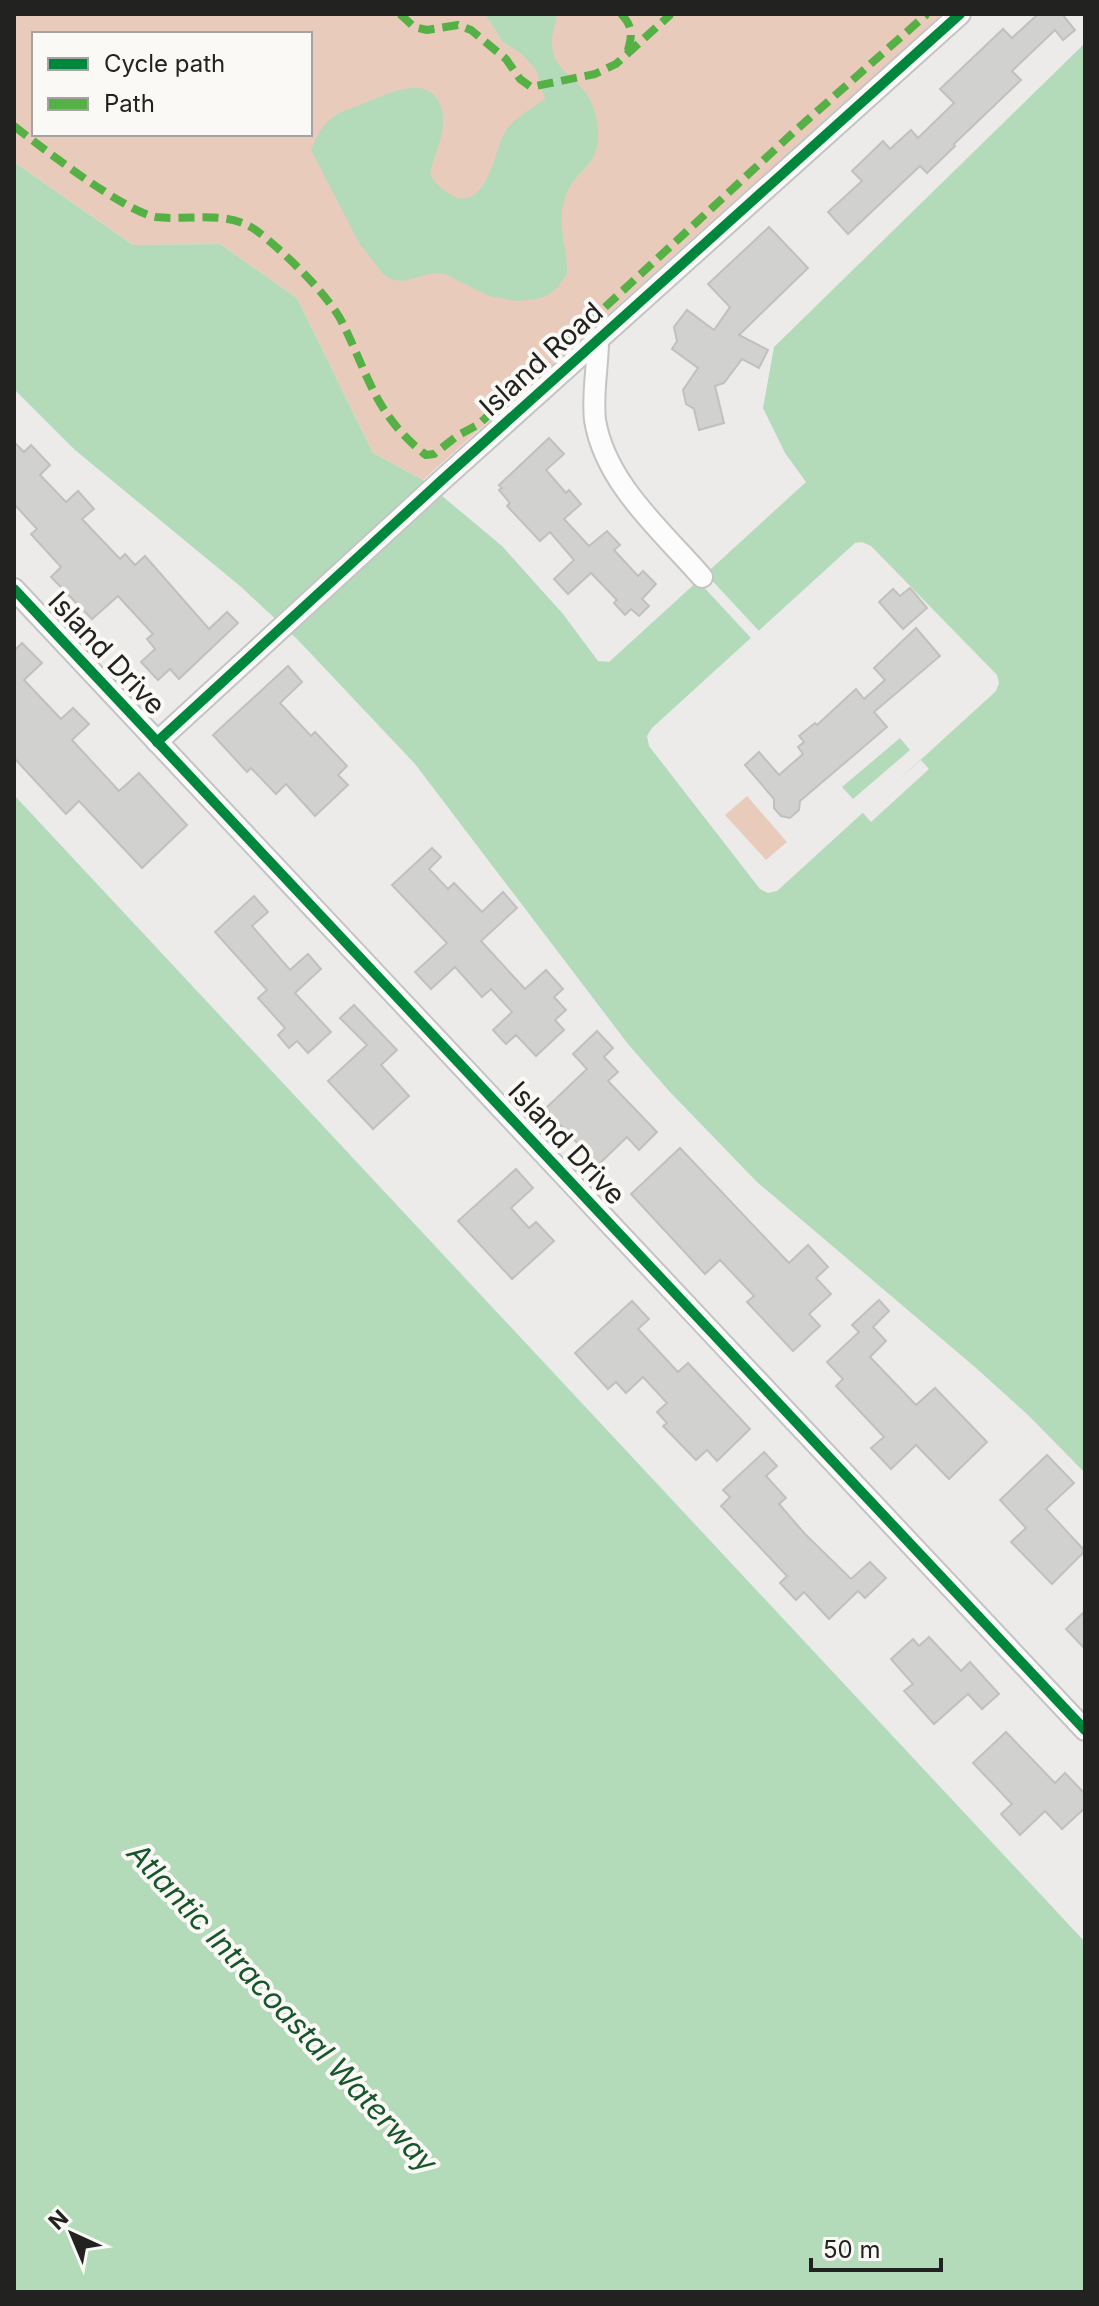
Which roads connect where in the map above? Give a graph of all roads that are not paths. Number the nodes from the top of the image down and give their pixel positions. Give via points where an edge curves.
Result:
1 (960, 14) edge
2 (598, 340) junction
3 (702, 577) dead end
4 (14, 589) edge
5 (157, 742) junction
6 (1085, 1730) edge

1 - 2 street, Island Road
2 - 3 street via 594,408 604,450 625,489
2 - 5 street, Island Road
4 - 5 street, Island Drive
5 - 6 street, Island Drive

